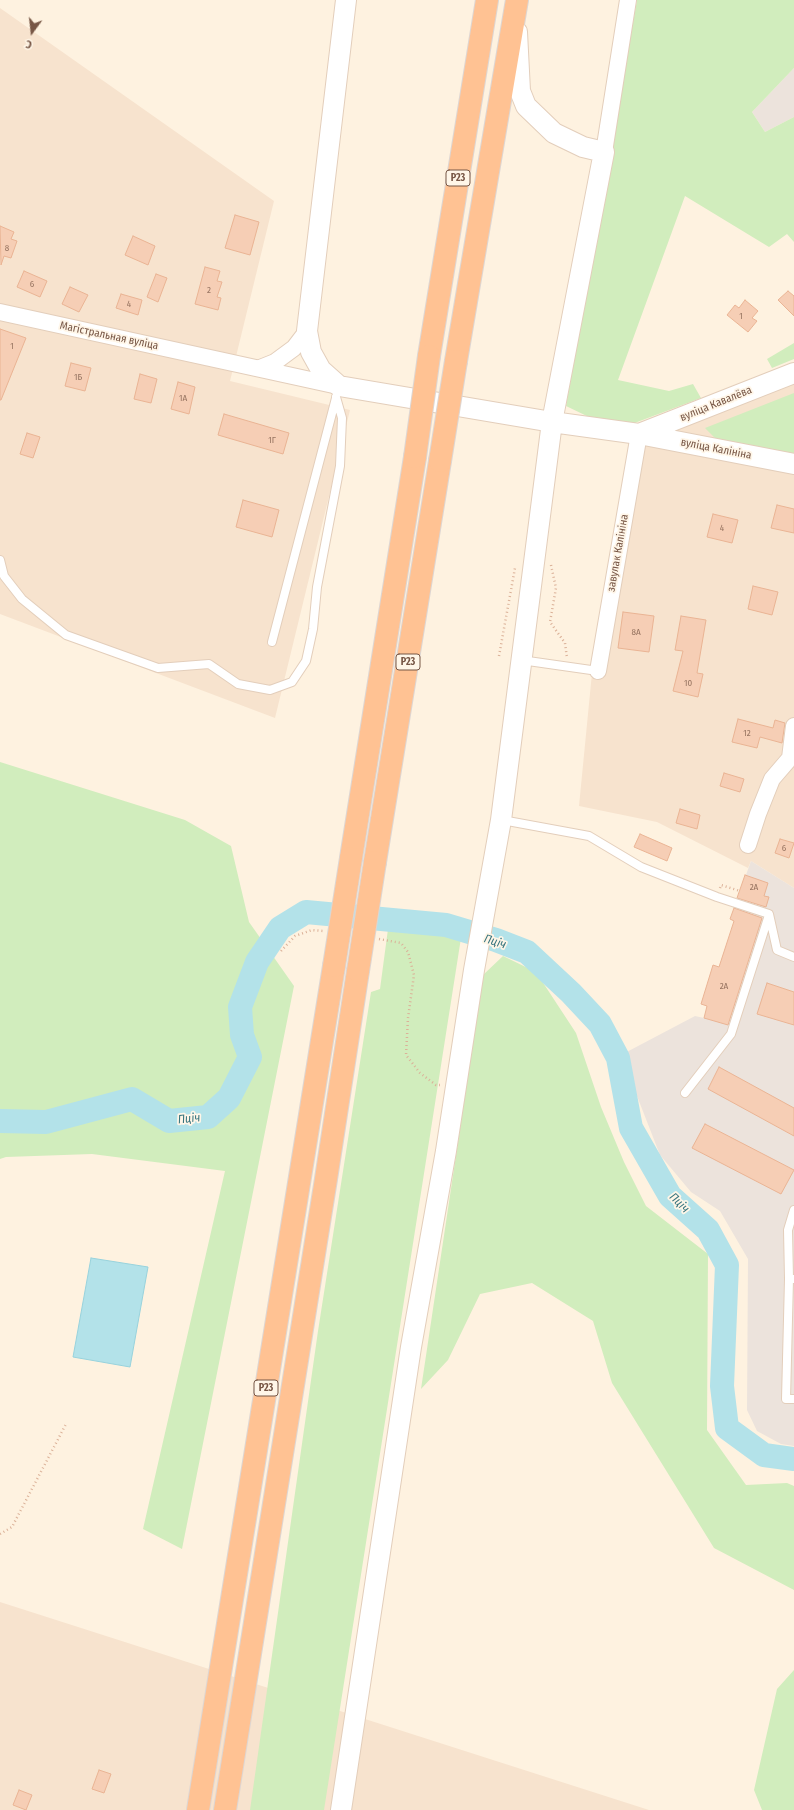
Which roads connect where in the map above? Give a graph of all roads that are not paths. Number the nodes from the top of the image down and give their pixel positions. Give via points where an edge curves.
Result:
1 (346, 0) edge
2 (487, 0) edge
3 (628, 0) edge
4 (516, 5) edge
5 (604, 152) junction
6 (0, 312) edge
7 (307, 331) junction
8 (260, 368) junction
9 (794, 373) edge
10 (338, 391) junction
11 (552, 422) junction
12 (638, 434) junction
13 (794, 464) edge
14 (0, 560) edge
15 (272, 642) dead end
16 (520, 660) junction
17 (598, 671) joint
18 (794, 726) edge
19 (792, 757) edge
20 (501, 820) junction
21 (748, 845) dead end
22 (769, 914) junction
23 (794, 957) edge
24 (685, 1093) dead end
25 (794, 1210) edge
26 (791, 1279) edge
27 (794, 1399) edge
28 (198, 1810) edge
29 (225, 1810) edge
30 (341, 1810) edge

1 - 7 street
2 - 28 highway, Р23, bridge
3 - 5 street
4 - 5 street via 520,91 526,106 554,132 583,147
4 - 29 highway, Р23, bridge via 375,862
5 - 11 street
6 - 8 street, Магістральная вуліца
7 - 8 street via 294,348 275,362
7 - 10 street via 311,352 321,370
8 - 10 street, Магістральная вуліца
9 - 12 street, вуліца Кавалёва
10 - 11 street, вуліца Калініна
10 - 14 lane via 342,418 340,466 317,586 313,629 306,661 292,682 270,690 238,684 209,664 158,668 66,635 22,599 4,576
10 - 15 lane
11 - 12 street, вуліца Калініна
11 - 16 street
12 - 13 street, вуліца Калініна
12 - 17 street, завулак Калініна
16 - 17 lane
16 - 20 street
18 - 19 street
19 - 21 street via 772,779
20 - 22 lane via 589,836 641,867
20 - 30 street via 411,1347
22 - 23 lane via 777,950
22 - 24 lane via 731,1034
25 - 26 lane via 788,1230
26 - 27 lane via 786,1399

